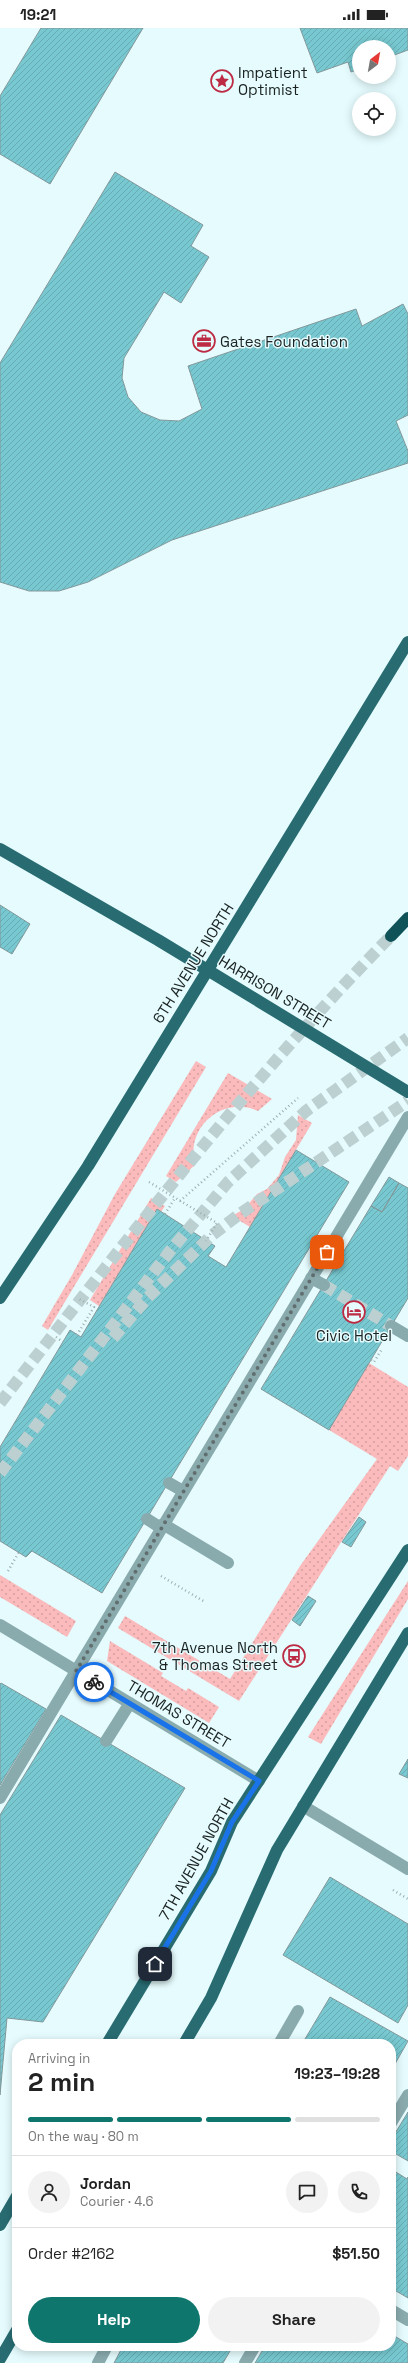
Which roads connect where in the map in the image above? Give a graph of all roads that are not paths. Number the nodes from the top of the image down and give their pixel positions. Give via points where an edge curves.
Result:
1 (408, 642) edge
2 (0, 849) edge
3 (408, 918) edge
4 (391, 936) tunnel mouth
5 (208, 970) junction
6 (408, 1092) edge
7 (408, 1117) edge
8 (312, 1278) junction
9 (324, 1285) tunnel mouth
10 (0, 1298) edge
11 (391, 1326) tunnel mouth
12 (408, 1336) edge
13 (169, 1483) dead end
14 (183, 1491) junction
15 (147, 1520) dead end
16 (162, 1526) junction
17 (408, 1550) edge
18 (228, 1563) dead end
19 (0, 1625) edge
20 (408, 1633) edge
21 (76, 1671) junction
22 (130, 1703) junction
23 (106, 1741) dead end
24 (259, 1781) junction
25 (0, 1798) edge
26 (303, 1806) junction
27 (408, 1869) edge
28 (298, 2011) dead end
29 (111, 2039) edge
30 (187, 2039) edge
31 (282, 2039) edge
32 (408, 2095) edge
33 (396, 2115) edge
34 (12, 2205) edge
35 (0, 2225) edge
36 (396, 2313) edge
37 (408, 2320) edge
38 (12, 2339) edge
39 (104, 2351) edge
40 (252, 2351) edge
41 (0, 2359) edge
42 (98, 2363) edge
43 (245, 2363) edge

1 - 5 main road, 6TH AVENUE NORTH
2 - 5 main road, HARRISON STREET
3 - 4 highway
5 - 6 main road, HARRISON STREET
5 - 10 main road, 6TH AVENUE NORTH via 88,1166
7 - 8 street
8 - 9 street
8 - 14 street
11 - 12 street
13 - 14 street
14 - 16 street
15 - 16 street
16 - 18 street
16 - 21 street
17 - 24 main road, 7TH AVENUE NORTH
19 - 21 street, THOMAS STREET
20 - 26 main road
21 - 22 street, THOMAS STREET
21 - 25 street
22 - 23 street
22 - 24 street, THOMAS STREET
24 - 29 main road, 7TH AVENUE NORTH via 232,1822 211,1871
26 - 27 street
26 - 30 main road via 277,1850 211,1998
28 - 31 street
32 - 33 street
34 - 35 main road
36 - 37 street
38 - 41 main road
39 - 42 street
40 - 43 street

